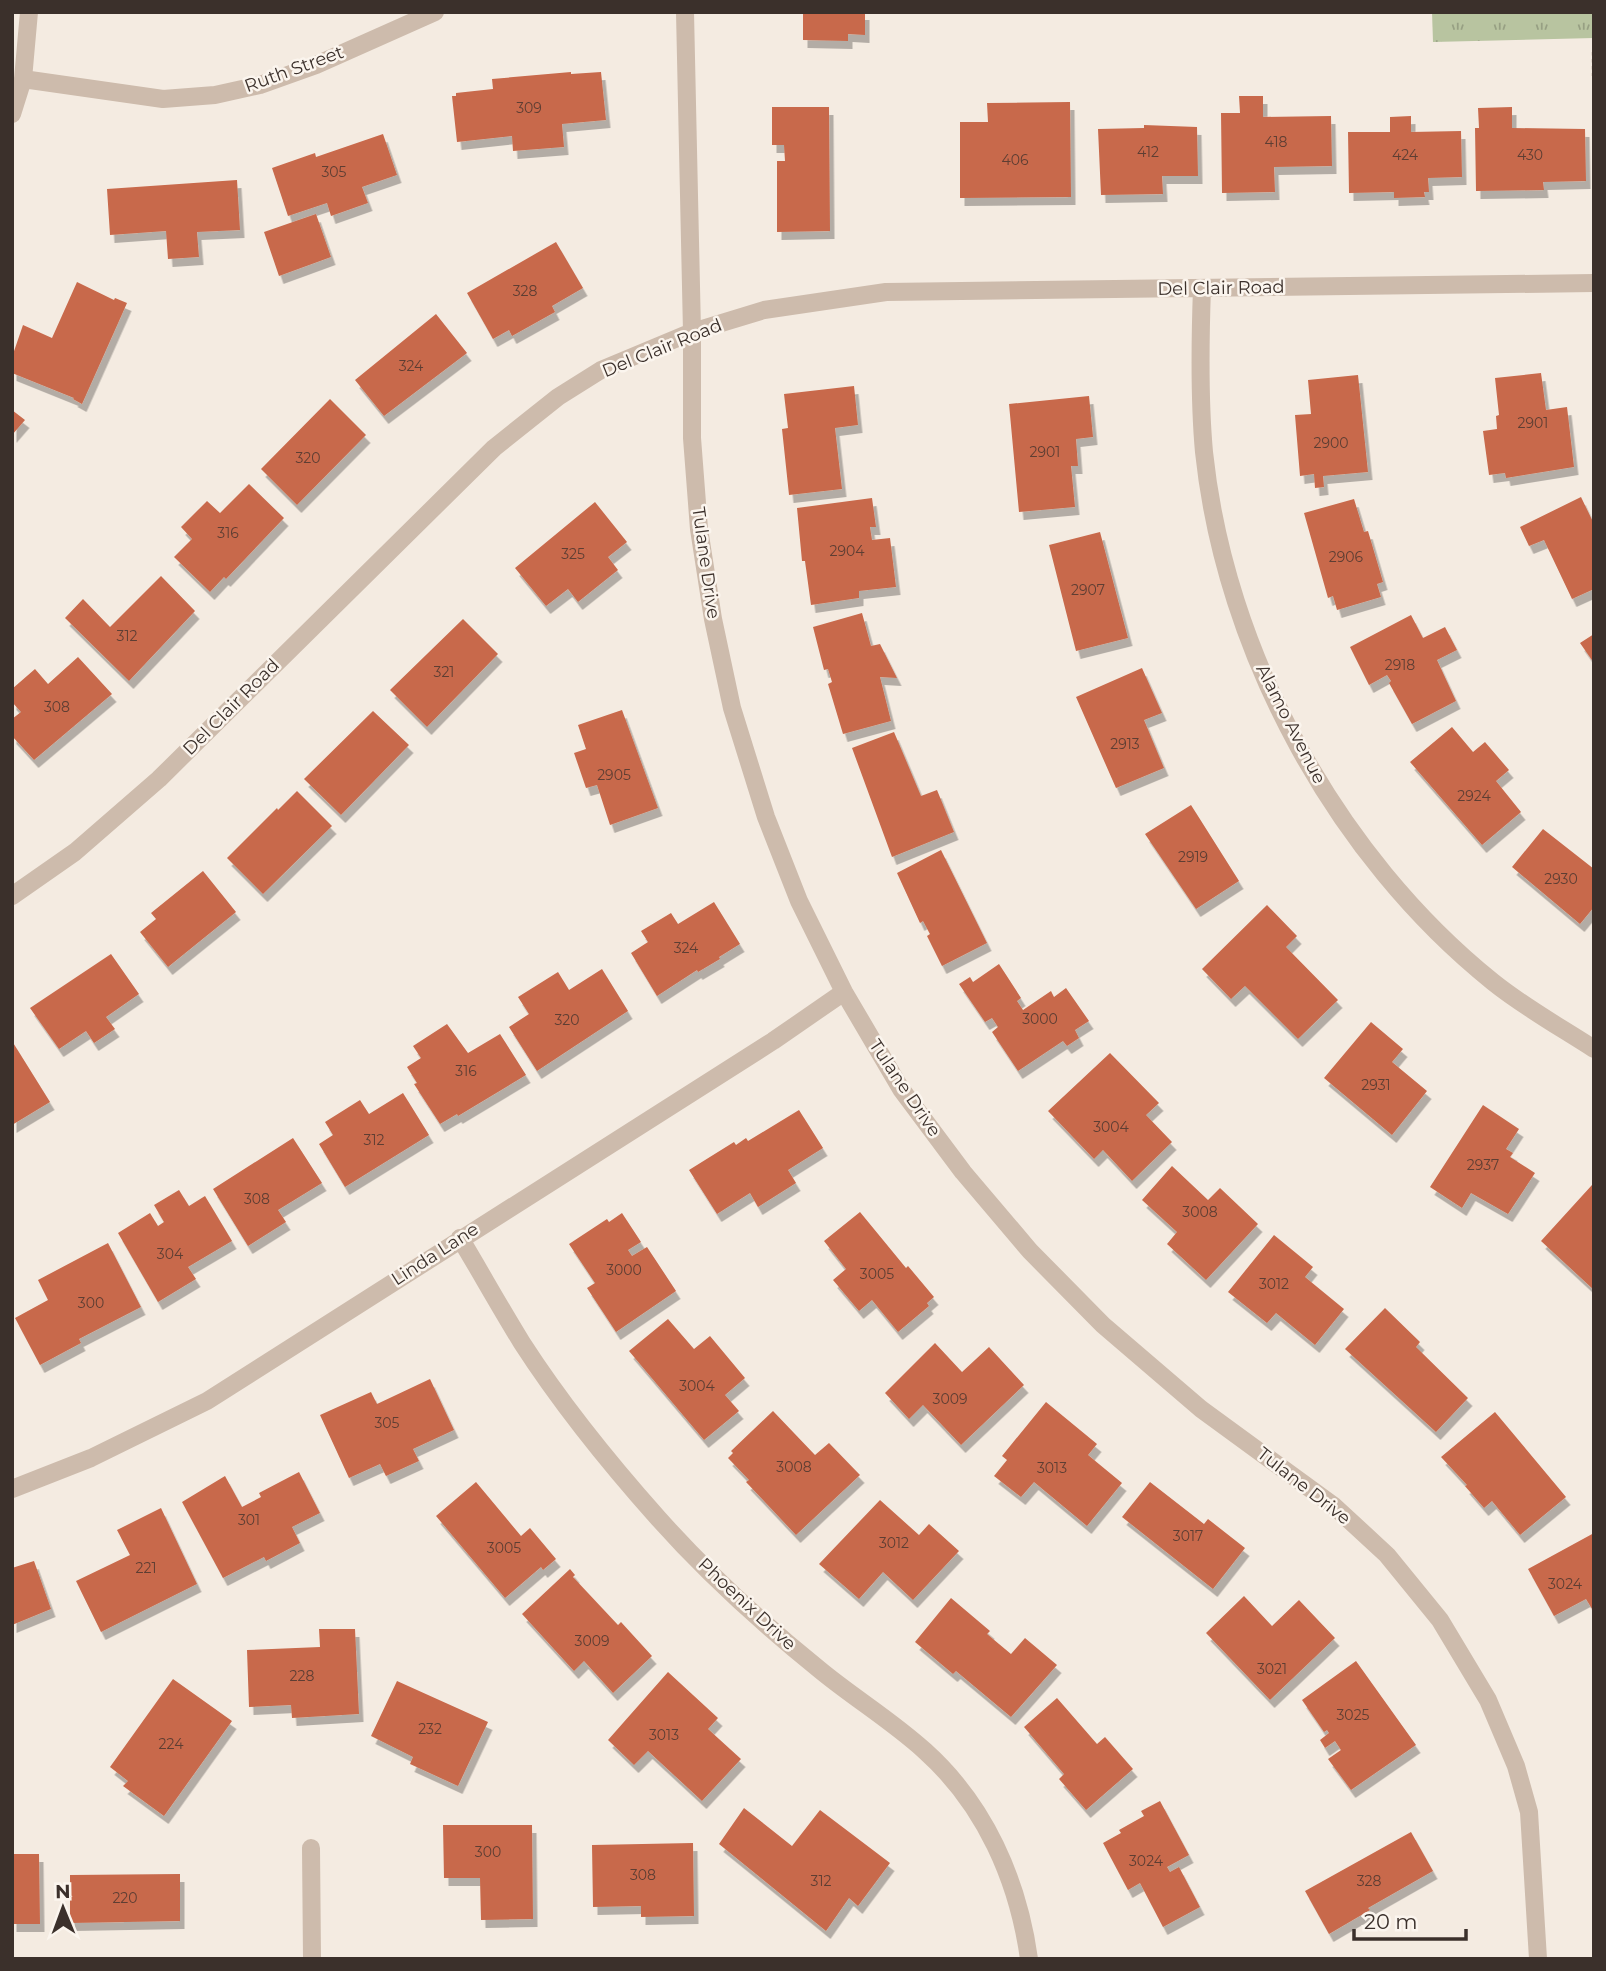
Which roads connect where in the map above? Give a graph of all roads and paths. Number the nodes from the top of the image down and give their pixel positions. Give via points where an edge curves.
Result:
1 (29, 12) edge
2 (435, 12) edge
3 (685, 12) edge
4 (1594, 52) edge
5 (1594, 76) edge
6 (23, 79) junction
7 (12, 114) edge
8 (1594, 283) edge
9 (1202, 288) junction
10 (692, 332) junction
11 (12, 896) edge
12 (844, 992) junction
13 (1594, 1049) edge
14 (460, 1238) junction
15 (12, 1489) edge
16 (311, 1848) dead end
17 (312, 1959) edge
18 (1029, 1959) edge
19 (1538, 1959) edge

1 - 6 street
2 - 6 street, Ruth Street via 316,65 215,95 163,99
3 - 10 street, Tulane Drive
4 - 5 path
6 - 7 street
8 - 9 street, Del Clair Road
9 - 10 street, Del Clair Road via 886,292 764,310
9 - 13 street, Alamo Avenue via 1200,395 1216,523 1233,591 1262,672 1305,759 1343,819 1394,885 1463,956 1494,983
10 - 11 street, Del Clair Road via 601,370 558,397 494,448 159,779 75,852
10 - 12 street, Tulane Drive via 692,438 699,528 732,708 780,853
12 - 14 street, Linda Lane
12 - 19 street, Tulane Drive via 901,1088 962,1172 1030,1251 1103,1325 1201,1409 1334,1506 1387,1556 1440,1620 1488,1700 1516,1766 1529,1812
14 - 15 street, Linda Lane via 207,1401 91,1458
14 - 18 street, Phoenix Drive via 523,1344 580,1424 659,1519 746,1606 820,1671 925,1751 963,1792 994,1839 1011,1881
16 - 17 street

